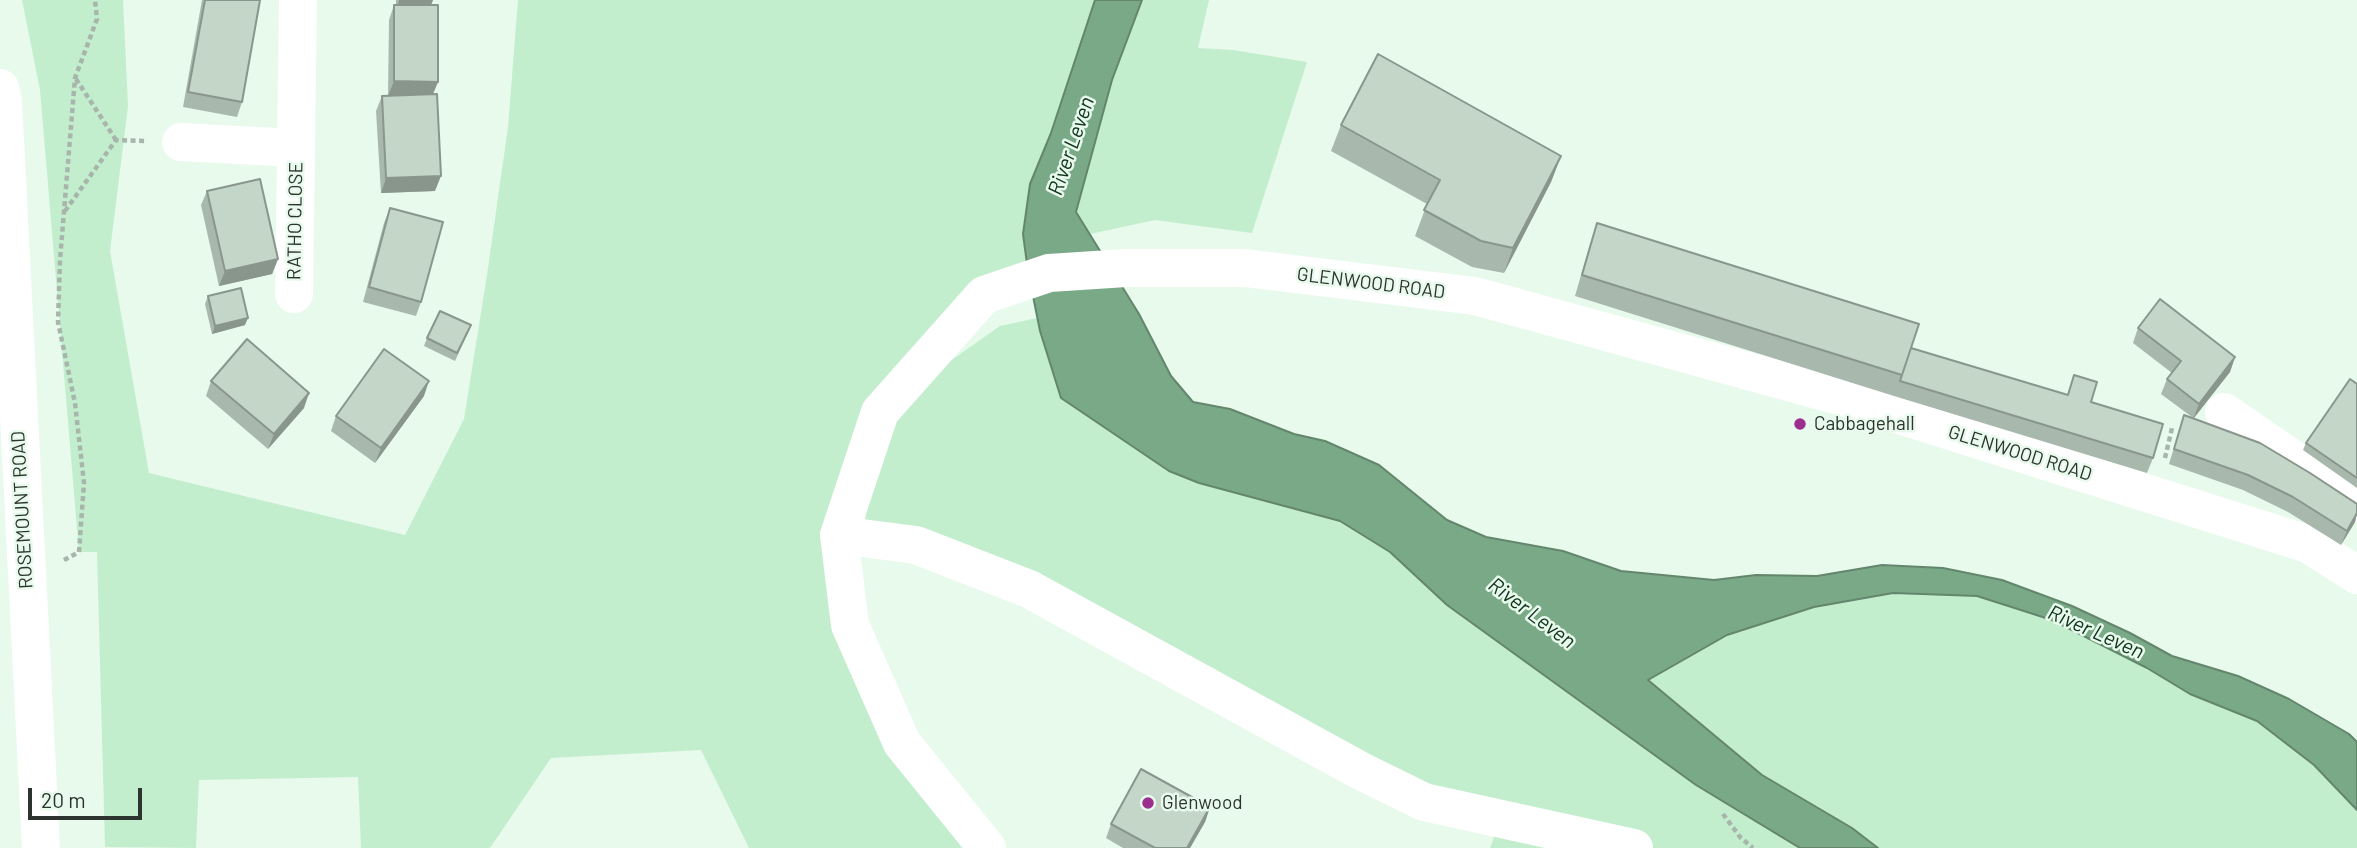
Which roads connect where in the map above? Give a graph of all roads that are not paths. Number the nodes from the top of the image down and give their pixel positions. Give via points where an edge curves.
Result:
1 (298, 0) edge
2 (0, 88) edge
3 (181, 142) road end
4 (296, 148) junction
5 (294, 294) dead end
6 (2224, 412) dead end
7 (9, 447) edge
8 (2357, 503) edge
9 (839, 535) junction
10 (2357, 575) edge
11 (41, 848) edge
12 (987, 848) edge
13 (1634, 848) edge

1 - 4 street, RATHO CLOSE
2 - 7 street, ROSEMOUNT ROAD
3 - 4 street, RATHO CLOSE
4 - 5 street, RATHO CLOSE
6 - 8 street
7 - 11 street, ROSEMOUNT ROAD via 26,578
9 - 10 street, GLENWOOD ROAD via 880,412 984,295 1049,273 1245,268 1475,296 1839,396 2308,544
9 - 12 street, GLENWOOD ROAD via 850,625 902,743
9 - 13 street via 916,545 1029,589 1424,802

